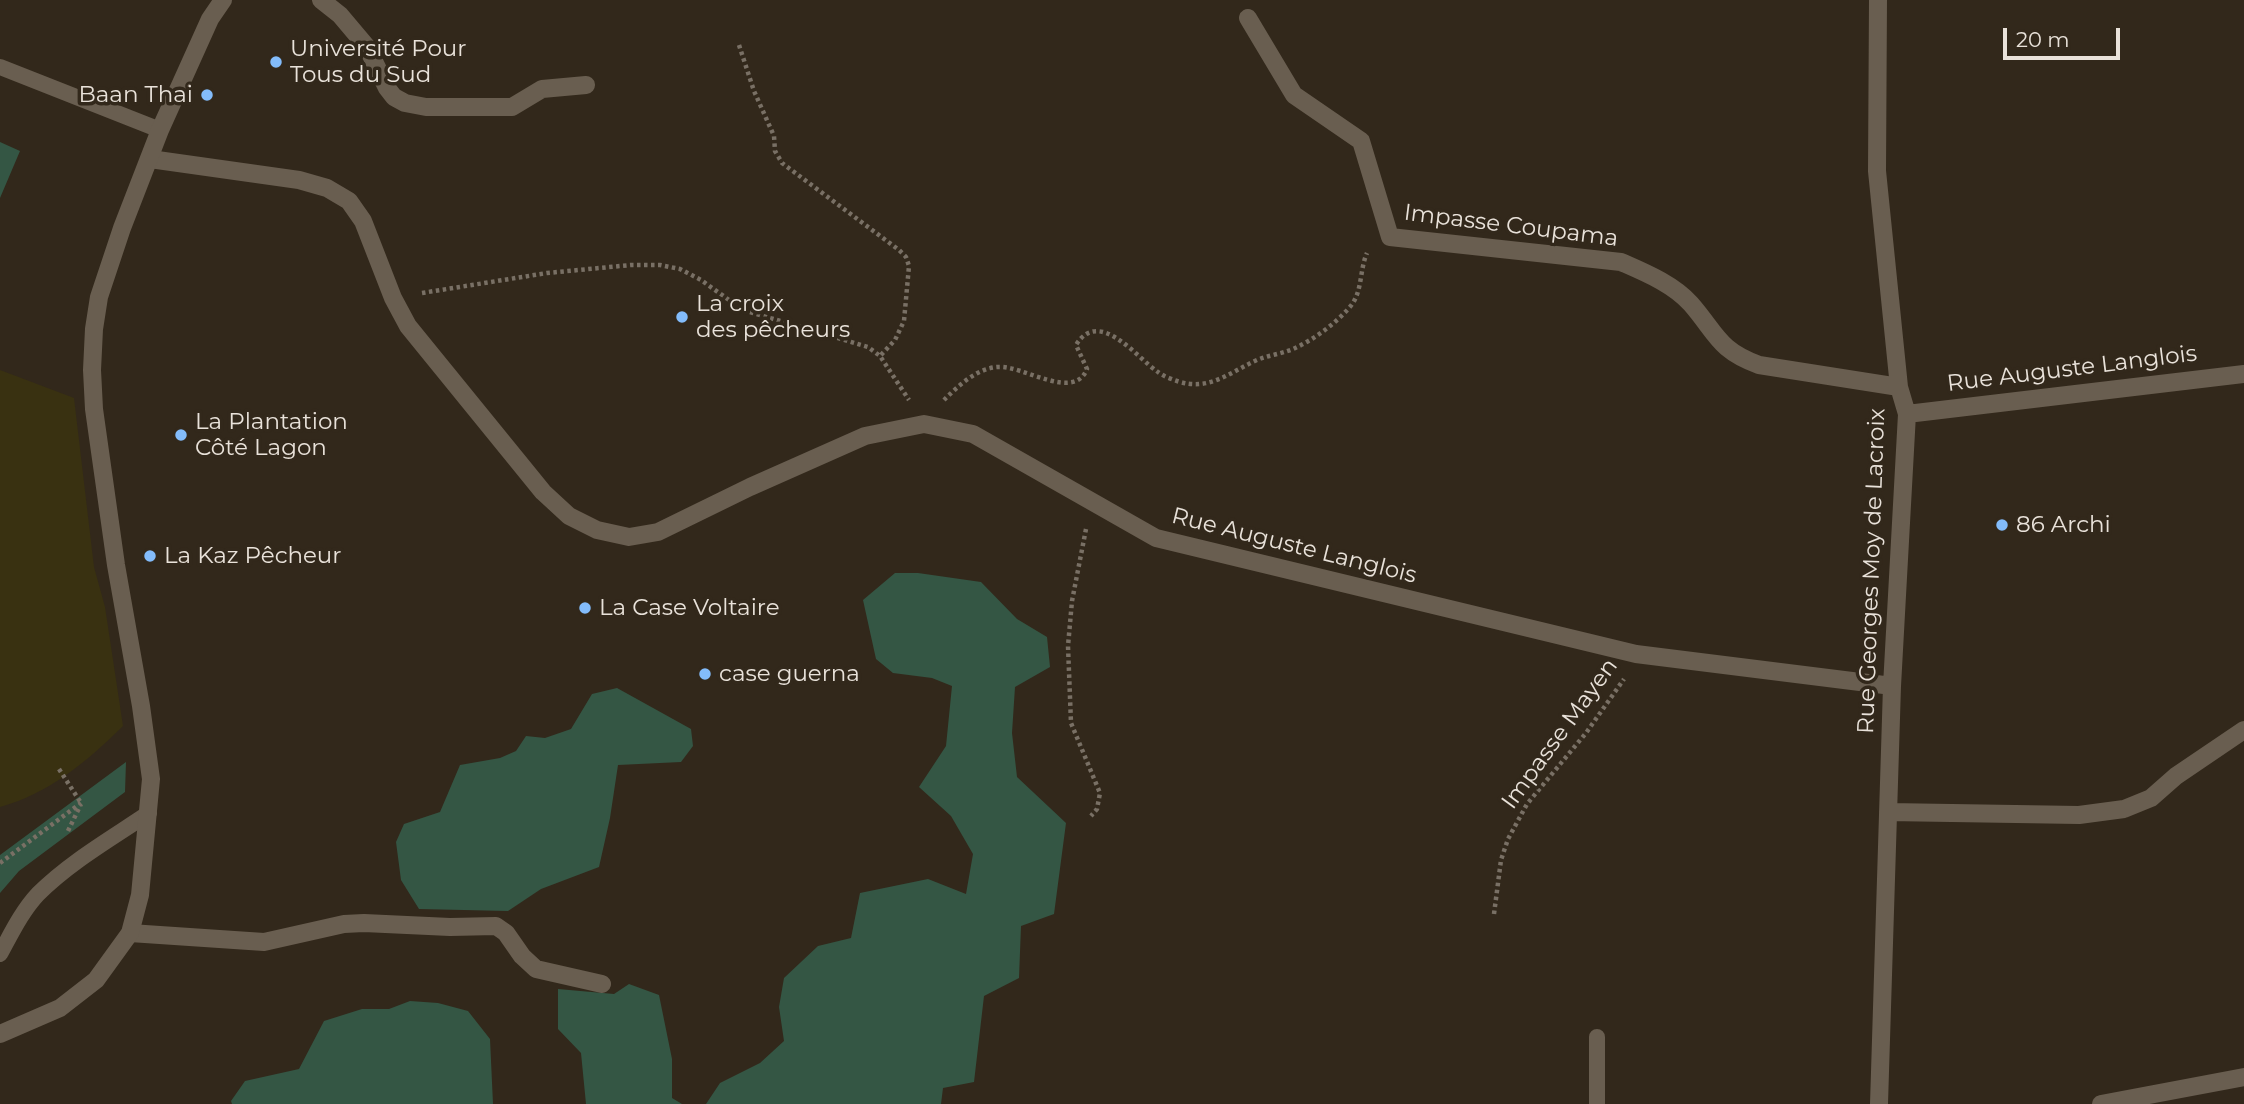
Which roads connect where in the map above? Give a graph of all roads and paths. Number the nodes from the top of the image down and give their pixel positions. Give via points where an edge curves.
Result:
1 (223, 0) edge
2 (321, 0) edge
3 (1878, 0) edge
4 (1248, 18) dead end
5 (739, 45) dead end
6 (0, 67) edge
7 (586, 85) dead end
8 (160, 130) junction
9 (150, 159) junction
10 (1390, 237) junction
11 (393, 298) junction
12 (880, 356) junction
13 (2244, 374) edge
14 (1899, 387) junction
15 (1907, 414) junction
16 (926, 425) junction
17 (1095, 502) junction
18 (1636, 654) junction
19 (1892, 686) junction
20 (2244, 730) edge
21 (60, 769) dead end
22 (1888, 812) junction
23 (149, 813) junction
24 (1091, 816) dead end
25 (0, 863) edge
26 (1494, 914) dead end
27 (130, 933) junction
28 (0, 954) edge
29 (603, 984) dead end
30 (0, 1034) edge
31 (1597, 1037) dead end
32 (2244, 1077) edge
33 (1597, 1104) edge
34 (1879, 1104) edge
35 (2101, 1104) edge

1 - 8 street
2 - 7 street via 367,47 387,88 405,103 512,107 542,89
3 - 14 street, Rue Georges Moy de Lacroix via 1877,171
4 - 10 street, Impasse Coupama via 1294,95 1362,141
5 - 12 path via 782,163 906,257 904,321
6 - 8 lane
8 - 9 street
9 - 11 street, Rue Auguste Langlois via 327,188 349,201 363,222
9 - 23 street via 99,297 92,370 151,779
10 - 14 street, Impasse Coupama via 1621,262 1656,277 1690,303 1725,348 1740,358
10 - 16 path via 1368,251 1351,307 1325,330 1221,380 1196,385 1177,382 1159,373 1118,338 1093,331 1076,345 1087,369 1082,379 1064,383 1015,368 985,369 944,399
11 - 12 path via 547,274 660,265 701,280 743,310 868,347
11 - 16 street, Rue Auguste Langlois via 408,326 543,492 569,516 597,530 629,537 658,532 865,436
12 - 16 path
13 - 15 street, Rue Auguste Langlois
14 - 15 street, Rue Georges Moy de Lacroix
15 - 19 street, Rue Georges Moy de Lacroix
16 - 17 street, Rue Auguste Langlois via 973,434
17 - 18 street, Rue Auguste Langlois via 1156,538
17 - 24 path via 1072,601 1068,646 1071,723 1101,793
18 - 19 street, Rue Auguste Langlois
18 - 26 path, Impasse Mayen via 1628,674 1586,733 1527,804 1500,860
19 - 22 street, Rue Georges Moy de Lacroix
20 - 22 street via 2151,798 2124,809 2079,814
21 - 25 path via 81,803
22 - 34 street, Rue Georges Moy de Lacroix
23 - 27 street via 140,895
23 - 28 lane via 37,895
27 - 29 street via 264,942 344,924 496,926 536,969
27 - 30 street via 96,980 60,1008
31 - 33 lane
32 - 35 street

